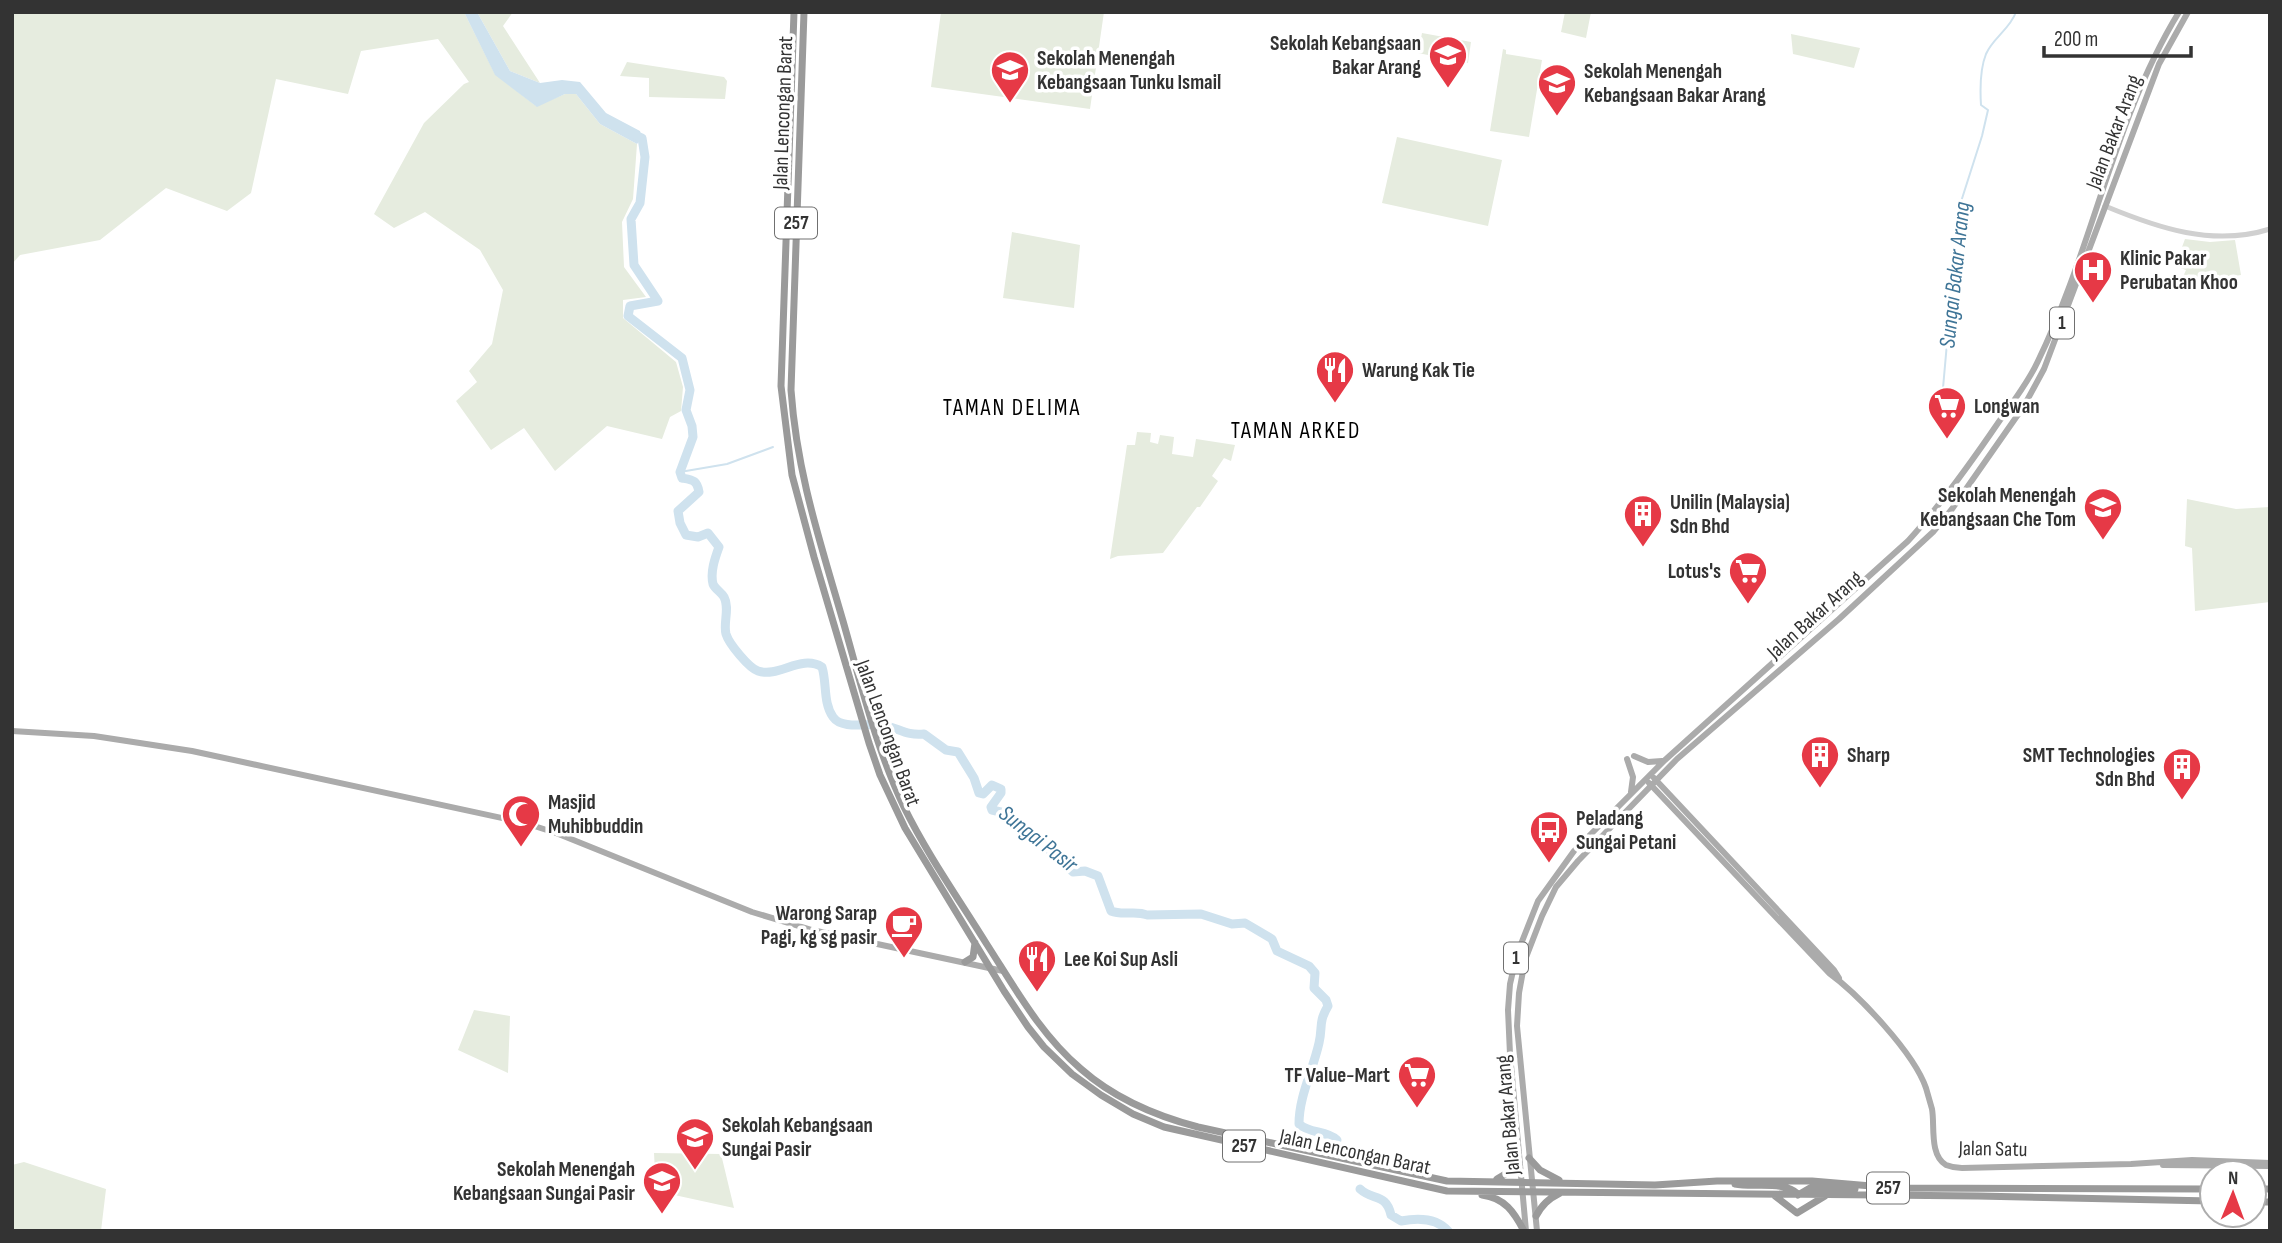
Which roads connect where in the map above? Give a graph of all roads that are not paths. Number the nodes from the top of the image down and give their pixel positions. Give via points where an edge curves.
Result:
1 (794, 12) edge
2 (804, 12) edge
3 (2179, 12) edge
4 (2188, 12) edge
5 (2105, 206) junction
6 (2270, 229) edge
7 (2008, 409) junction
8 (2017, 415) junction
9 (12, 731) edge
10 (1665, 760) junction
11 (1667, 770) junction
12 (1651, 780) junction
13 (1630, 794) junction
14 (1665, 794) junction
15 (1643, 795) junction
16 (975, 942) junction
17 (965, 962) junction
18 (991, 968) junction
19 (1003, 971) junction
20 (1529, 1158) junction
21 (1518, 1160) junction
22 (2270, 1165) edge
23 (1520, 1181) junction
24 (1717, 1181) junction
25 (1490, 1182) junction
26 (1532, 1182) junction
27 (1564, 1182) junction
28 (1895, 1188) junction
29 (2198, 1189) edge
30 (1459, 1191) junction
31 (1521, 1191) junction
32 (1533, 1191) junction
33 (1564, 1191) junction
34 (1773, 1195) junction
35 (1798, 1195) junction
36 (1829, 1195) junction
37 (2198, 1201) edge
38 (1515, 1213) junction
39 (1536, 1216) junction
40 (1518, 1231) edge
41 (1525, 1231) edge
42 (1537, 1231) edge

1 - 16 highway, Jalan Lencongan Barat / 257 via 781,386 792,475 880,775 905,828
2 - 19 highway, Jalan Lencongan Barat / 257 via 791,357 793,419 802,476 891,776 910,817
3 - 7 main road, Jalan Bakar Arang / 1 via 2133,107 2041,355
4 - 5 main road, Jalan Bakar Arang / 1 via 2159,64
5 - 6 street via 2193,235 2233,237
5 - 8 main road, Jalan Bakar Arang / 1 via 2044,369
7 - 8 main road
7 - 10 main road, Jalan Bakar Arang / 1 via 1933,514 1908,541
8 - 11 main road, Jalan Bakar Arang / 1 via 1935,530
9 - 17 main road via 128,740 192,751 525,824 752,912 817,931
10 - 12 main road, Jalan Bakar Arang / 1
10 - 13 main road via 1630,758
11 - 12 main road, Jalan Bakar Arang / 1
11 - 14 main road
12 - 13 main road, Jalan Bakar Arang / 1
12 - 14 main road, Jalan Satu
12 - 15 main road, Jalan Bakar Arang / 1
13 - 21 main road, Jalan Bakar Arang / 1 via 1549,884 1517,954 1508,1010
14 - 15 main road
14 - 22 main road, Jalan Satu via 1910,1059 1932,1109 1937,1154 1946,1165
15 - 20 main road, Jalan Bakar Arang / 1 via 1556,887 1525,960 1517,1026
16 - 17 highway via 973,957
16 - 18 highway, Jalan Lencongan Barat / 257
17 - 18 main road
18 - 19 main road
18 - 30 highway, Jalan Lencongan Barat / 257 via 1044,1048 1072,1074 1133,1114 1195,1135
19 - 25 highway, Jalan Lencongan Barat / 257 via 1061,1050 1105,1087 1145,1110 1198,1128 1447,1181
20 - 26 main road, Jalan Bakar Arang / 1
20 - 27 highway via 1546,1174
21 - 23 main road, Jalan Bakar Arang / 1
21 - 25 highway via 1502,1178
23 - 25 highway, Jalan Lencongan Barat / 257
23 - 26 highway, 257
23 - 31 main road, Jalan Bakar Arang / 1
24 - 27 highway, 257 via 1655,1185
24 - 28 highway, 257 via 1812,1181
24 - 35 highway via 1783,1187
26 - 27 highway, 257
26 - 32 main road, Jalan Bakar Arang / 1
28 - 29 highway, 257
28 - 35 highway via 1810,1188
30 - 31 highway, Jalan Lencongan Barat / 257
30 - 38 highway via 1495,1198
31 - 32 highway, 257
31 - 41 main road, Jalan Bakar Arang / 1
32 - 33 highway, 257
32 - 39 main road, Jalan Bakar Arang / 1
33 - 34 highway, 257
33 - 39 highway via 1550,1198
34 - 35 highway, 257
34 - 36 highway via 1797,1213
35 - 36 highway, 257
36 - 37 highway, 257
38 - 40 highway
38 - 41 highway
39 - 42 main road, Jalan Bakar Arang / 1

